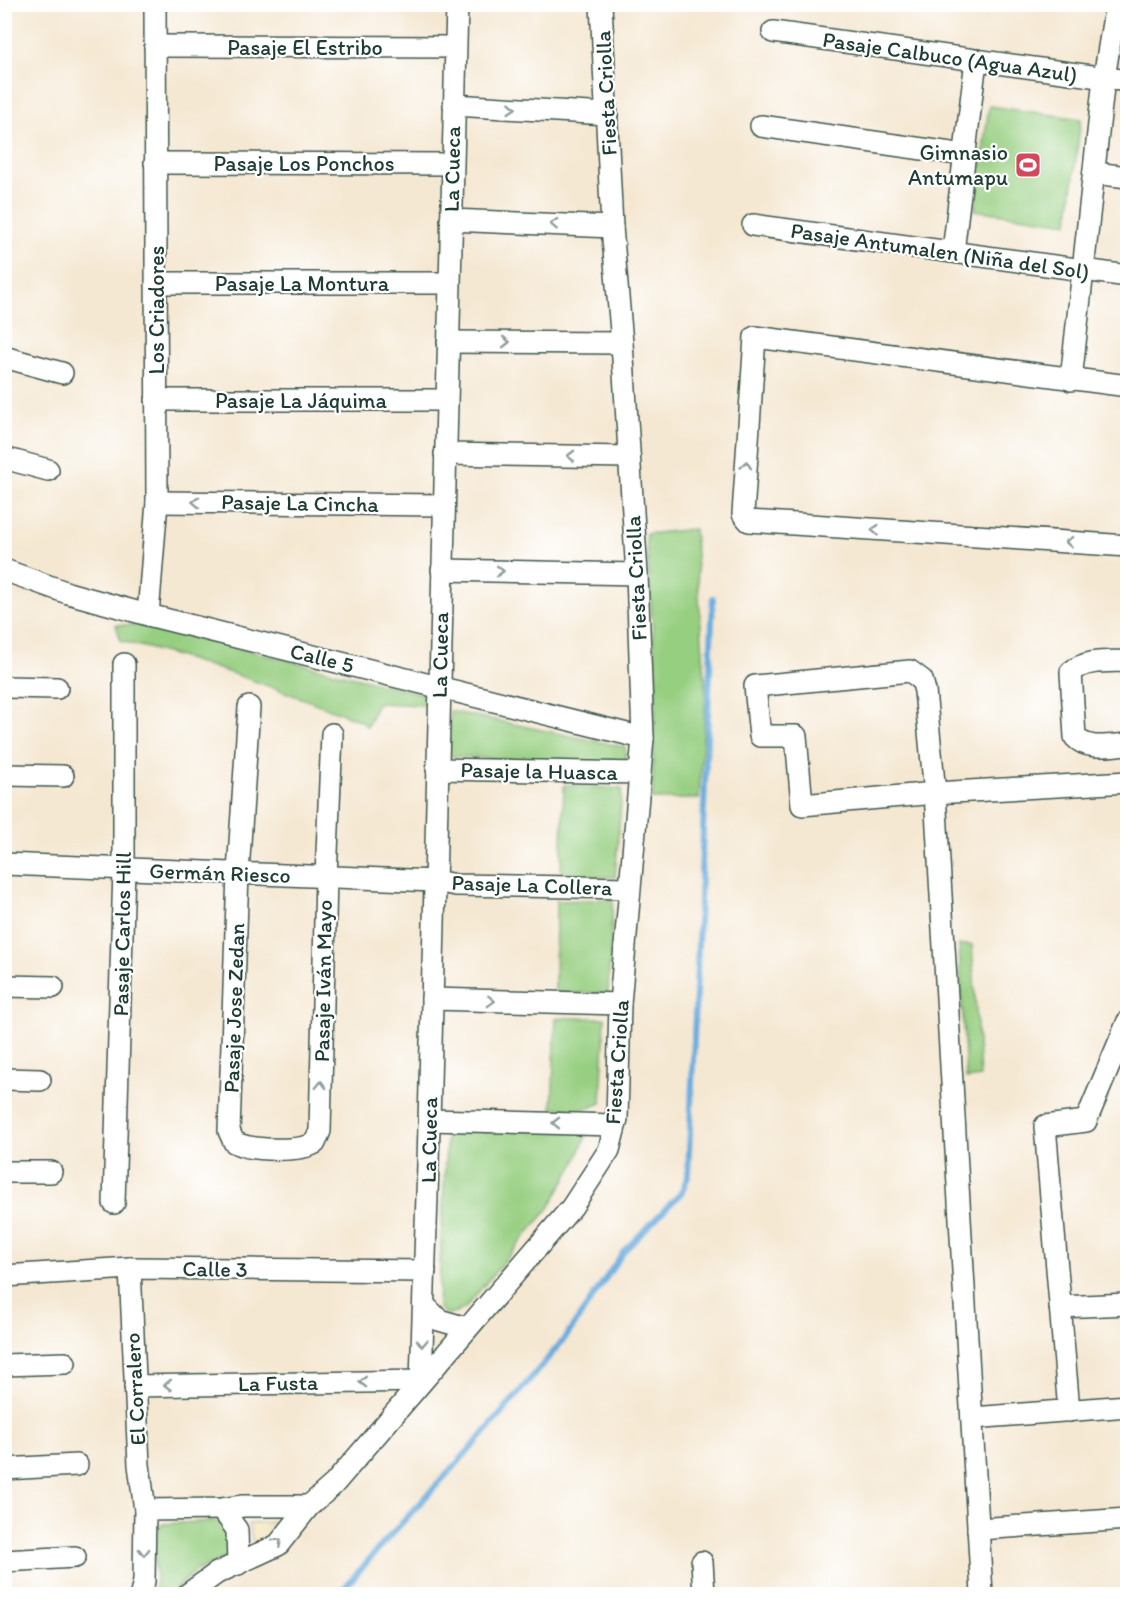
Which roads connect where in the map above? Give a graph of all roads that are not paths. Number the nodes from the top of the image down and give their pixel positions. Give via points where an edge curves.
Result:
1 (155, 4) edge
2 (457, 4) edge
3 (601, 4) edge
4 (1116, 4) edge
5 (773, 32) dead end
6 (155, 46) junction
7 (455, 47) junction
8 (976, 60) junction
9 (1104, 78) junction
10 (1128, 81) edge
11 (454, 105) junction
12 (607, 114) junction
13 (761, 126) dead end
14 (964, 155) junction
15 (155, 163) junction
16 (452, 164) junction
17 (1094, 173) junction
18 (1128, 177) edge
19 (451, 220) junction
20 (753, 225) dead end
21 (612, 227) junction
22 (953, 252) junction
23 (1083, 270) junction
24 (1128, 276) edge
25 (156, 283) junction
26 (449, 283) junction
27 (448, 342) junction
28 (622, 343) junction
29 (4, 357) edge
30 (63, 373) dead end
31 (1071, 380) junction
32 (1128, 386) edge
33 (156, 399) junction
34 (446, 400) junction
35 (445, 454) junction
36 (629, 457) junction
37 (4, 458) edge
38 (48, 470) dead end
39 (157, 502) junction
40 (443, 505) junction
41 (1128, 546) edge
42 (4, 570) edge
43 (442, 570) junction
44 (637, 574) junction
45 (148, 615) junction
46 (1128, 661) edge
47 (124, 664) dead end
48 (4, 687) edge
49 (57, 688) dead end
50 (439, 688) junction
51 (249, 707) dead end
52 (332, 734) dead end
53 (643, 738) junction
54 (1128, 744) edge
55 (437, 769) junction
56 (640, 773) junction
57 (4, 774) edge
58 (63, 776) dead end
59 (1128, 783) edge
60 (935, 793) junction
61 (4, 864) edge
62 (124, 869) junction
63 (238, 873) junction
64 (326, 877) junction
65 (435, 881) junction
66 (629, 888) junction
67 (4, 986) edge
68 (53, 987) dead end
69 (432, 999) junction
70 (620, 1004) junction
71 (1128, 1021) edge
72 (4, 1079) edge
73 (40, 1080) dead end
74 (429, 1120) junction
75 (615, 1125) junction
76 (234, 1142) joint
77 (4, 1172) edge
78 (51, 1172) dead end
79 (114, 1203) dead end
80 (130, 1268) junction
81 (425, 1271) junction
82 (4, 1276) edge
83 (1128, 1304) edge
84 (424, 1305) junction
85 (1060, 1307) junction
86 (467, 1328) junction
87 (65, 1364) dead end
88 (4, 1365) edge
89 (421, 1381) junction
90 (135, 1386) junction
91 (1128, 1406) edge
92 (1069, 1411) junction
93 (972, 1418) junction
94 (76, 1465) dead end
95 (4, 1469) edge
96 (309, 1506) junction
97 (222, 1509) junction
98 (145, 1510) junction
99 (1128, 1519) edge
100 (978, 1529) junction
101 (75, 1557) dead end
102 (4, 1561) edge
103 (702, 1562) dead end
104 (238, 1564) junction
105 (141, 1594) edge
106 (188, 1594) edge
107 (704, 1594) edge
108 (982, 1594) edge

1 - 6 street, Los Criadores
2 - 7 street, La Cueca
3 - 12 street, Fiesta Criolla
4 - 9 street
5 - 8 street, Pasaje Calbuco (Agua Azul)
6 - 7 street, Pasaje El Estribo
6 - 15 street, Los Criadores
7 - 11 street, La Cueca
8 - 9 street, Pasaje Calbuco (Agua Azul)
8 - 14 street
9 - 10 street, Pasaje Calbuco (Agua Azul)
9 - 17 street
11 -> 12 street
11 - 16 street, La Cueca
12 - 21 street, Fiesta Criolla
13 - 14 street
14 - 22 street
15 - 16 street, Pasaje Los Ponchos
15 - 25 street, Los Criadores
16 - 19 street, La Cueca
17 - 18 street
17 - 23 street
21 -> 19 street
19 - 26 street, La Cueca
20 - 22 street, Pasaje Antumalen (Niña del Sol)
21 - 28 street, Fiesta Criolla
22 - 23 street, Pasaje Antumalen (Niña del Sol)
23 - 24 street, Pasaje Antumalen (Niña del Sol)
23 - 31 street
25 - 26 street, Pasaje La Montura
25 - 33 street, Los Criadores
26 - 27 street, La Cueca
27 -> 28 street
27 - 34 street, La Cueca
28 - 36 street, Fiesta Criolla
29 - 30 street
31 - 32 street
41 -> 31 street via 748,521 743,514 755,337
33 - 34 street, Pasaje La Jáquima
33 - 39 street, Los Criadores
34 - 35 street, La Cueca
36 -> 35 street
35 - 40 street, La Cueca
36 - 44 street, Fiesta Criolla
37 - 38 street
40 -> 39 street, Pasaje La Cincha
39 - 45 street, Los Criadores
40 - 43 street, La Cueca
42 - 45 street, Calle 5
43 -> 44 street
43 - 50 street, La Cueca
44 - 53 street, Fiesta Criolla
45 - 50 street, Calle 5
46 - 54 street via 1088,663 1071,672 1075,737 1088,746
47 - 62 street, Pasaje Carlos Hill
48 - 49 street
50 - 53 street, Calle 5
50 - 55 street, La Cueca
51 - 63 street, Pasaje Jose Zedan
52 - 64 street, Pasaje Iván Mayo
53 - 56 street, Fiesta Criolla
55 - 56 street, Pasaje la Huasca
55 - 65 street, La Cueca
56 - 66 street, Fiesta Criolla
57 - 58 street
59 - 60 street
60 - 60 street via 926,691 922,680 910,671 755,686 760,736 796,736 802,805
60 - 93 street
61 - 62 street, Germán Riesco
62 - 63 street, Germán Riesco
62 - 79 street, Pasaje Carlos Hill
63 - 64 street, Germán Riesco
63 - 76 street, Pasaje Jose Zedan via 230,1131
64 - 65 street, Germán Riesco
76 -> 64 street, Pasaje Iván Mayo via 247,1147 303,1148 315,1143 320,1131
65 - 66 street, Pasaje La Collera via 456,885
65 - 69 street, La Cueca
66 - 70 street, Fiesta Criolla
67 - 68 street
69 -> 70 street
69 - 74 street, La Cueca
70 - 75 street, Fiesta Criolla
71 - 85 street via 1086,1121 1045,1126
72 - 73 street
75 -> 74 street
74 - 81 street, La Cueca
75 - 86 street, Fiesta Criolla via 609,1150 573,1206
77 - 78 street
80 - 81 street, Calle 3
80 - 82 street, Calle 3
80 - 90 street, El Corralero
81 - 84 street, La Cueca
83 - 85 street
84 - 86 street via 439,1320
84 -> 89 street, La Cueca
85 - 92 street
86 - 89 street, Fiesta Criolla
87 - 88 street
89 -> 90 street, La Fusta
89 - 96 street, Fiesta Criolla via 334,1484
90 - 98 street, El Corralero
91 - 92 street
92 - 93 street
93 - 100 street
94 - 95 street
96 - 97 street
104 -> 96 street, Fiesta Criolla via 278,1545
97 - 98 street
97 - 104 street via 237,1530
98 -> 105 street, El Corralero
99 - 100 street
100 - 108 street
101 - 102 street
103 - 107 street
104 - 106 street, Fiesta Criolla via 217,1573

